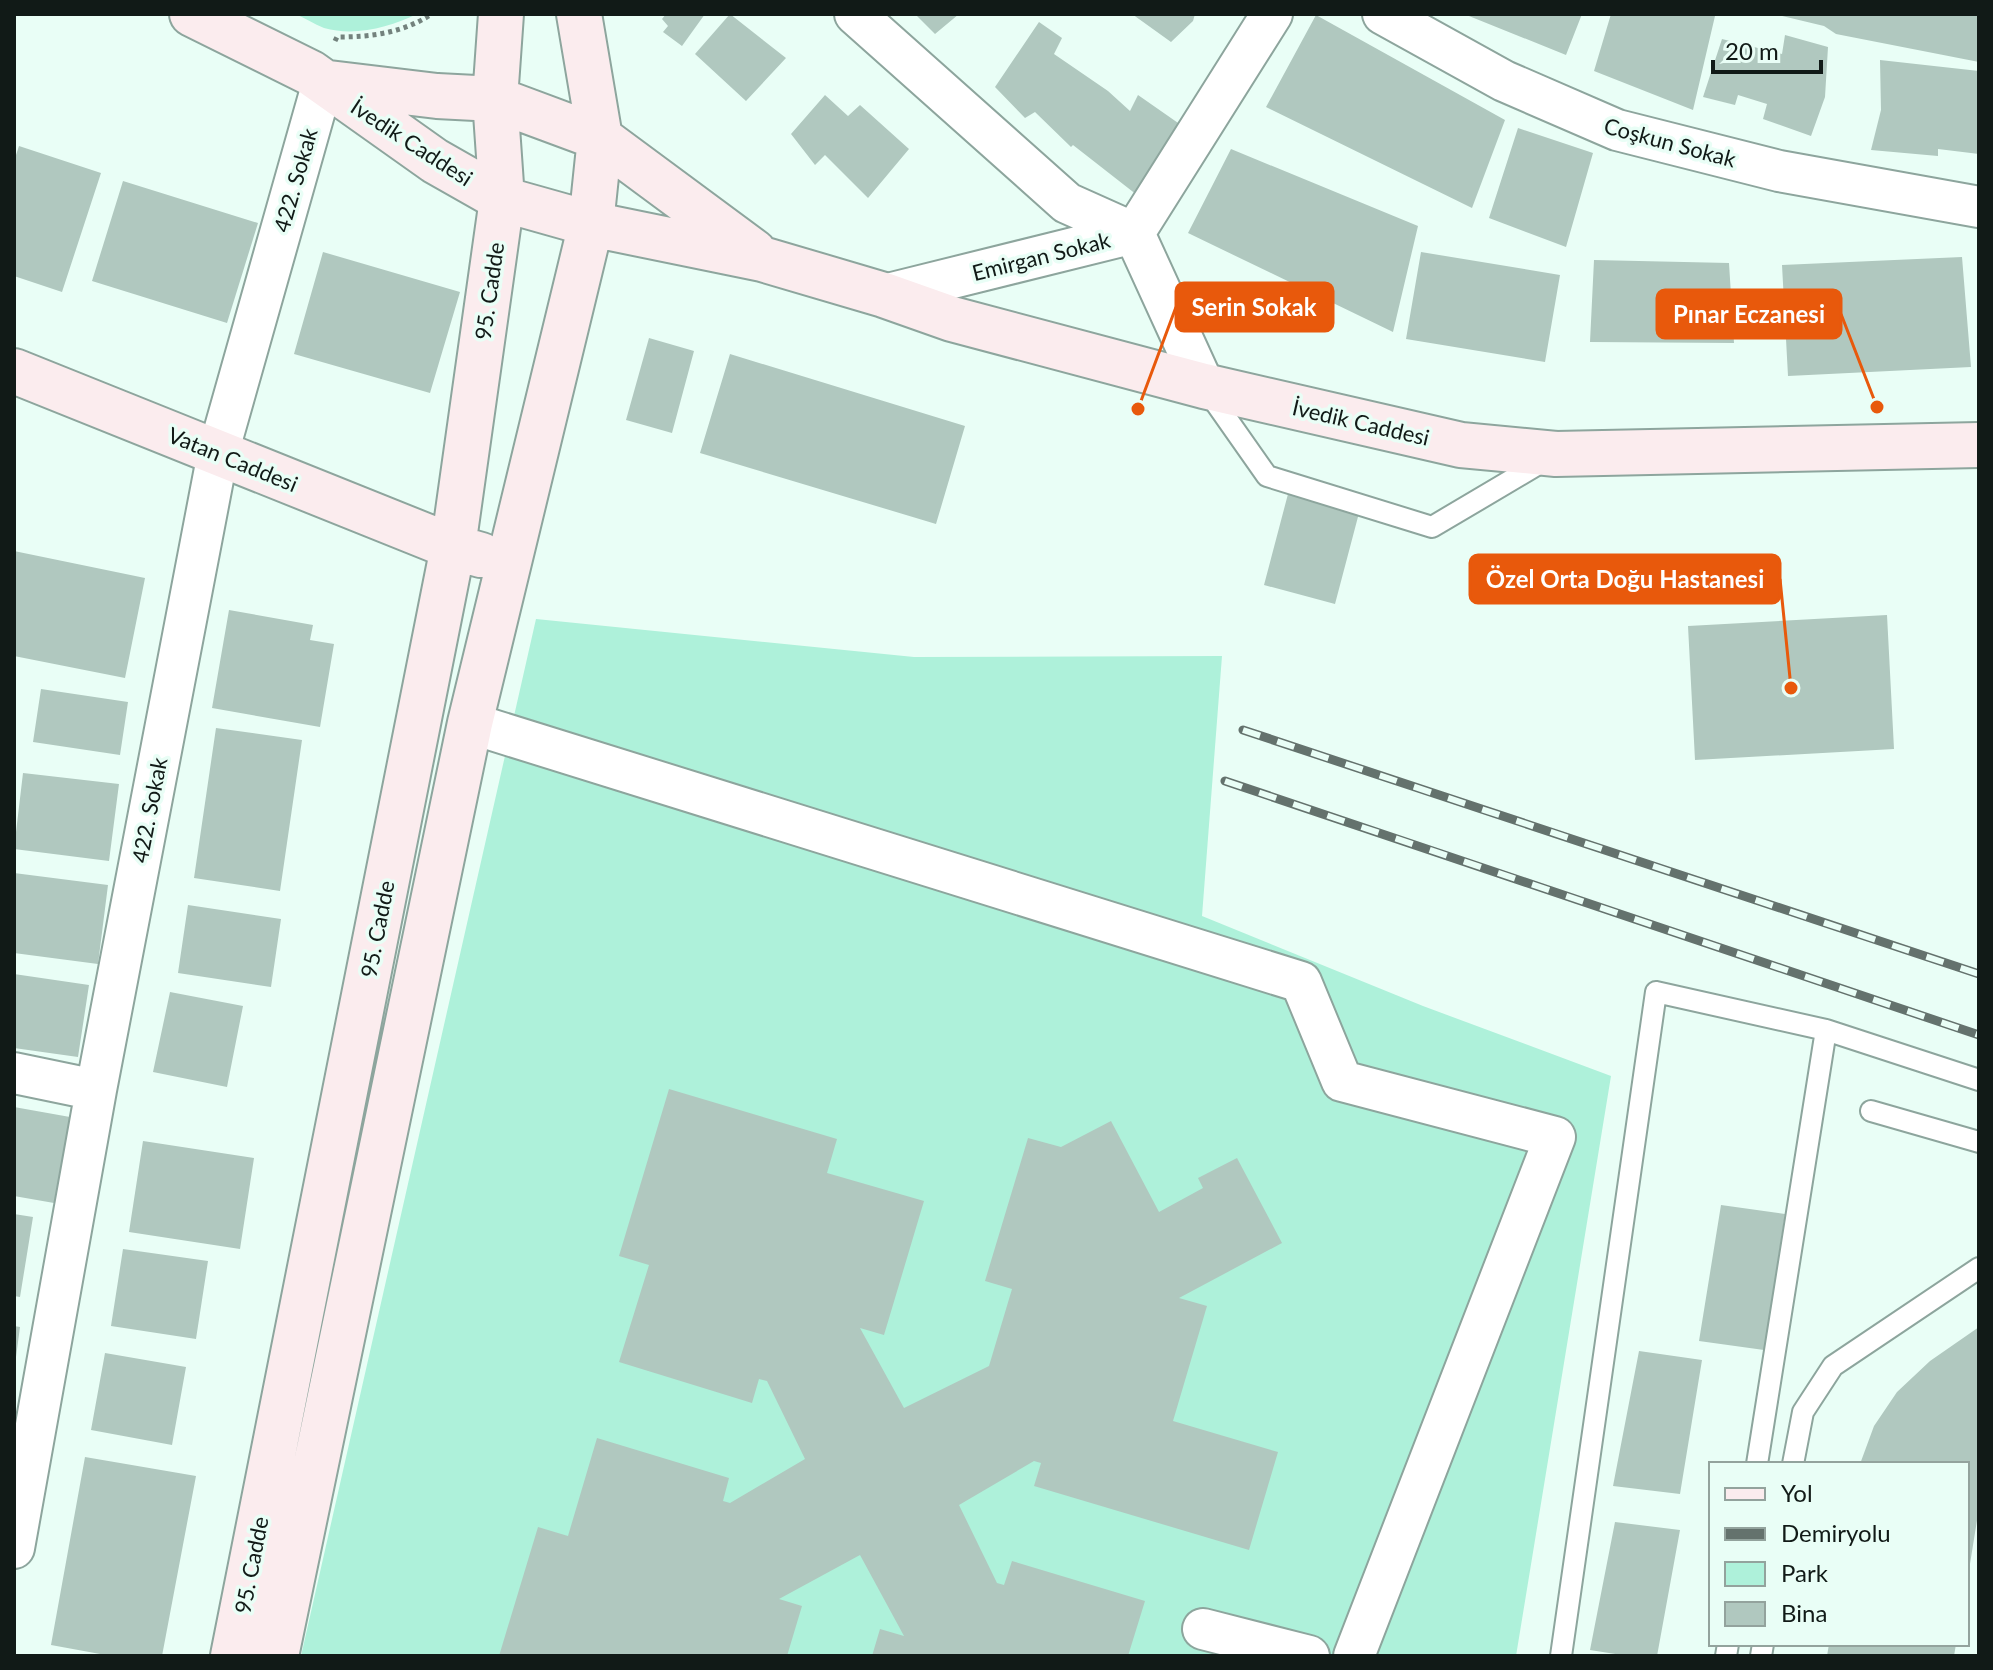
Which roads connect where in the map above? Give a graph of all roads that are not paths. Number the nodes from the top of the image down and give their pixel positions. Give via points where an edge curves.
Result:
1 (192, 14) edge
2 (501, 14) edge
3 (579, 14) edge
4 (855, 14) edge
5 (1272, 14) edge
6 (1383, 14) edge
7 (317, 78) junction
8 (495, 99) junction
9 (600, 138) junction
10 (502, 199) junction
11 (1979, 207) edge
12 (591, 224) junction
13 (1134, 233) junction
14 (762, 259) junction
15 (884, 295) junction
16 (14, 371) edge
17 (1204, 386) junction
18 (1979, 445) edge
19 (218, 453) junction
20 (1556, 454) junction
21 (453, 547) junction
22 (508, 562) junction
23 (470, 723) junction
24 (1826, 1030) junction
25 (14, 1073) edge
26 (1979, 1080) edge
27 (96, 1090) junction
28 (1871, 1111) dead end
29 (1979, 1142) edge
30 (1979, 1268) edge
31 (1757, 1462) edge
32 (1793, 1462) edge
33 (14, 1548) edge
34 (1203, 1629) dead end
35 (233, 1656) edge
36 (276, 1656) edge
37 (1309, 1656) edge
38 (1354, 1656) edge
39 (1561, 1656) edge

1 - 7 main road, İvedik Caddesi
2 - 8 main road
3 - 9 main road
4 - 13 street via 1067,203
5 - 13 street, Emirgan Sokak
6 - 11 street, Coşkun Sokak via 1504,81 1617,130 1779,171
7 - 8 main road, İvedik Caddesi
7 - 10 main road, İvedik Caddesi via 435,161
7 - 19 street, 422. Sokak
8 - 9 main road, İvedik Caddesi
8 - 10 main road, İvedik Caddesi
9 - 12 main road
9 - 14 main road, İvedik Caddesi
10 - 12 main road, İvedik Caddesi
10 - 21 main road, 95. Cadde
12 - 14 main road, İvedik Caddesi
12 - 22 main road, 95. Cadde
13 - 15 street, Emirgan Sokak
13 - 17 street
14 - 15 main road, İvedik Caddesi
15 - 17 main road, İvedik Caddesi via 952,319
16 - 19 main road, Vatan Caddesi
17 - 20 main road, İvedik Caddesi via 1461,445
17 - 20 lane via 1267,476 1432,527
18 - 20 main road, İvedik Caddesi
19 - 21 main road, Vatan Caddesi
19 - 27 street, 422. Sokak
21 - 22 main road, Vatan Caddesi
21 - 35 main road, 95. Cadde
22 - 23 main road, 95. Cadde
23 - 36 main road, 95. Cadde
23 - 38 street via 1301,982 1342,1081 1555,1137
24 - 26 lane
24 - 31 lane
24 - 39 lane via 1656,992
25 - 27 street
27 - 33 street, 422. Sokak
28 - 29 lane
30 - 32 lane via 1833,1366 1803,1412
34 - 37 street

